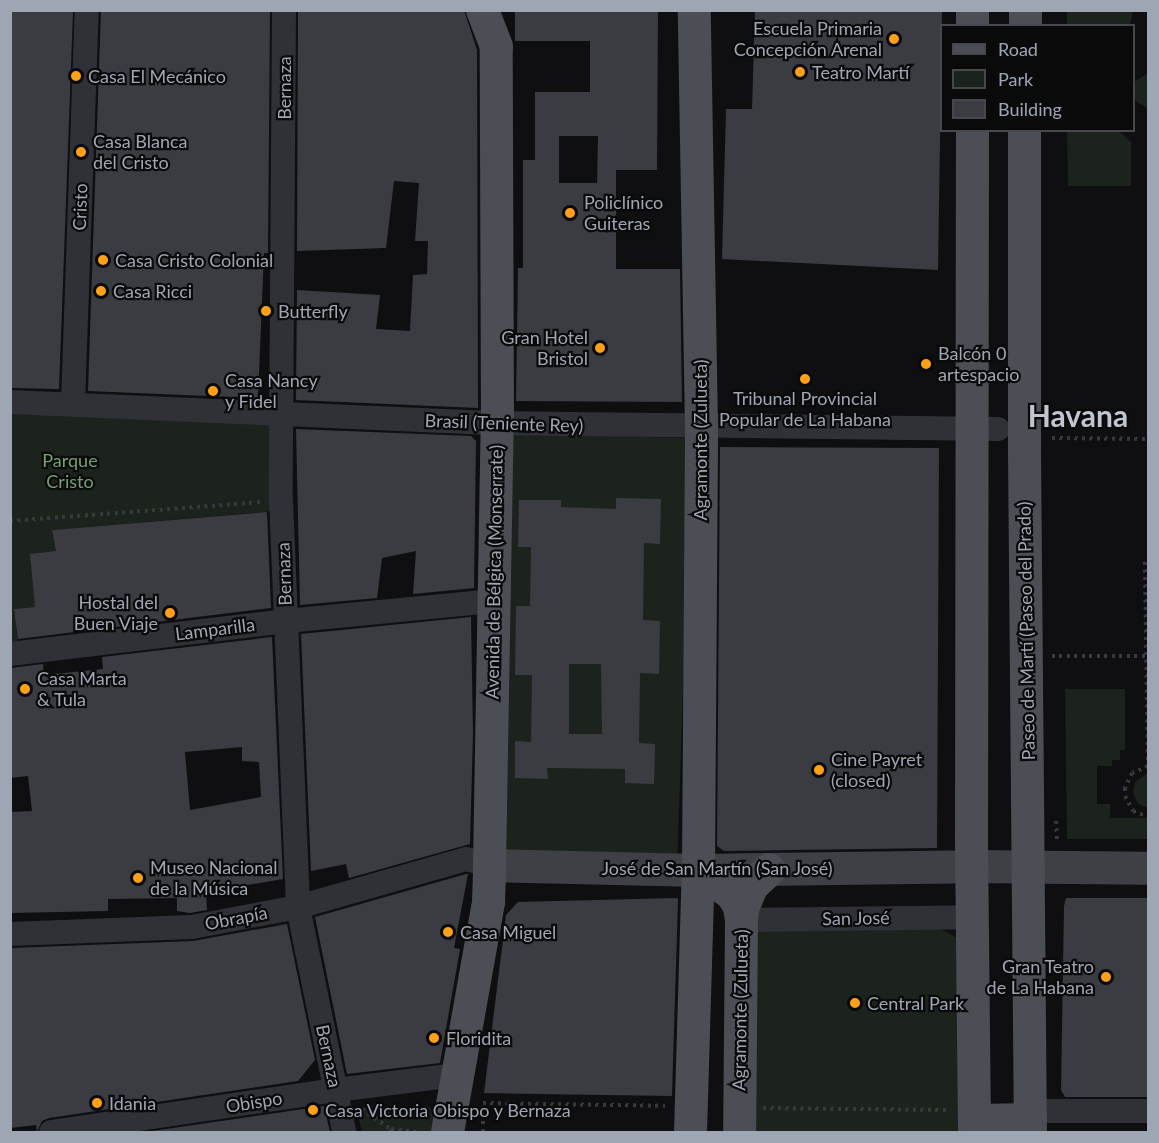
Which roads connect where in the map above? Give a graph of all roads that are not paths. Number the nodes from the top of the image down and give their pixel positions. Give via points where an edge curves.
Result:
1 (87, 10) edge
2 (284, 10) edge
3 (482, 10) edge
4 (694, 10) edge
5 (972, 132) edge
6 (1024, 132) edge
7 (972, 356) junction
8 (1025, 356) junction
9 (10, 402) edge
10 (73, 403) junction
11 (281, 415) junction
12 (497, 423) junction
13 (701, 427) junction
14 (980, 436) junction
15 (1038, 444) junction
16 (492, 601) junction
17 (286, 621) junction
18 (10, 654) edge
19 (489, 865) junction
20 (958, 866) junction
21 (1029, 866) junction
22 (1149, 868) edge
23 (698, 870) junction
24 (769, 870) junction
25 (298, 907) junction
26 (971, 917) junction
27 (741, 920) junction
28 (10, 934) edge
29 (457, 1075) junction
30 (336, 1090) junction
31 (1149, 1111) edge
32 (683, 1120) edge
33 (746, 1120) edge
34 (974, 1121) edge
35 (1030, 1121) edge
36 (440, 1122) edge
37 (51, 1132) edge
38 (344, 1132) edge

1 - 10 street, Cristo
2 - 11 street, Bernaza
3 - 12 main road, Avenida de Bélgica (Monserrate) via 496,46
4 - 13 main road, Agramonte (Zulueta)
5 - 7 main road
6 - 8 main road, Paseo de Martí (Paseo del Prado)
7 - 8 main road via 980,371 994,378 1011,375
7 - 14 main road
8 - 15 main road, Paseo de Martí (Paseo del Prado)
9 - 10 street, Brasil (Teniente Rey)
10 - 11 street, Brasil (Teniente Rey)
11 - 12 street, Brasil (Teniente Rey)
11 - 17 street, Bernaza
12 - 13 street, Brasil (Teniente Rey)
12 - 16 main road, Avenida de Bélgica (Monserrate)
13 - 14 street, Brasil (Teniente Rey)
13 - 23 main road, Agramonte (Zulueta)
14 - 15 main road via 1015,435
14 - 20 main road
15 - 21 main road, Paseo de Martí (Paseo del Prado)
16 - 17 street, Lamparilla
16 - 19 main road, Avenida de Bélgica (Monserrate)
17 - 18 street, Lamparilla
17 - 25 street, Bernaza
19 - 23 street, José de San Martín (San José)
19 - 25 street, Obrapía via 466,859
19 - 29 main road, Avenida de Bélgica (Monserrate) via 488,901
20 - 21 street, José de San Martín (San José)
20 - 24 street, José de San Martín (San José)
20 - 26 main road
21 - 22 street, José de San Martín (San José)
21 - 35 main road, Paseo de Martí (Paseo del Prado)
23 - 24 street, José de San Martín (San José)
23 - 27 main road, Agramonte (Zulueta) via 731,893
23 - 32 main road, Agramonte (Zulueta)
24 - 27 main road via 752,885
25 - 28 street, Obrapía via 192,927
25 - 30 street, Bernaza
26 - 27 street, San José
26 - 34 main road
27 - 33 main road, Agramonte (Zulueta)
29 - 30 street, Obispo
29 - 36 main road, Avenida de Bélgica (Monserrate)
30 - 37 street, Obispo
30 - 38 street, Bernaza
31 - 35 street
34 - 35 main road

